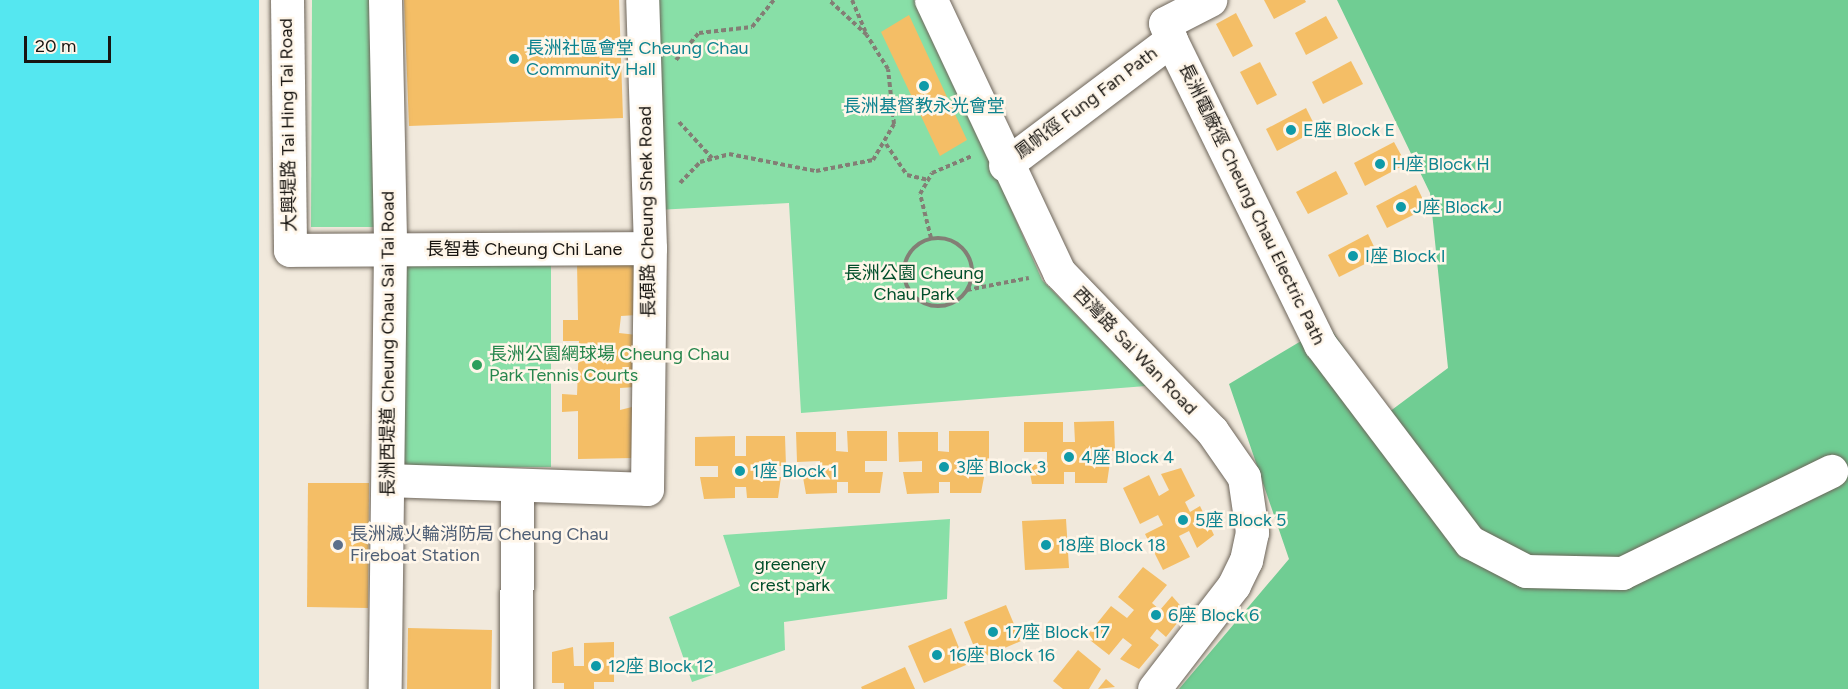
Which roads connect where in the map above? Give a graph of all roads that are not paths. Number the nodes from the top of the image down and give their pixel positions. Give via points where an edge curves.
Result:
1 (287, 0) edge
2 (385, 0) edge
3 (642, 0) edge
4 (931, 0) edge
5 (1210, 0) edge
6 (1171, 40) junction
7 (1000, 155) junction
8 (650, 248) junction
9 (390, 249) junction
10 (290, 250) joint
11 (1831, 471) dead end
12 (388, 480) junction
13 (517, 484) junction
14 (386, 689) edge
15 (516, 689) edge
16 (1154, 689) edge

1 - 10 street, 大興堤路 Tai Hing Tai Road
2 - 9 street, 長洲西堤道 Cheung Chau Sai Tai Road
3 - 8 street, 長碩路 Cheung Shek Road
4 - 7 street, 西灣路 Sai Wan Road
5 - 6 street, 鳳帆徑 Fung Fan Path via 1165,23
6 - 7 street, 鳳帆徑 Fung Fan Path
6 - 11 street, 長洲電廠徑 Cheung Chau Electric Path via 1320,344 1470,542 1526,571 1622,573
7 - 16 street, 西灣路 Sai Wan Road via 1059,272 1230,452 1251,504 1252,532 1234,585
8 - 9 street, 長智巷 Cheung Chi Lane
8 - 13 street, 長碩路 Cheung Shek Road via 647,489
9 - 10 street, 長智巷 Cheung Chi Lane
9 - 12 street, 長洲西堤道 Cheung Chau Sai Tai Road
12 - 13 street, 長碩路 Cheung Shek Road
12 - 14 street, 長洲西堤道 Cheung Chau Sai Tai Road
13 - 15 street

